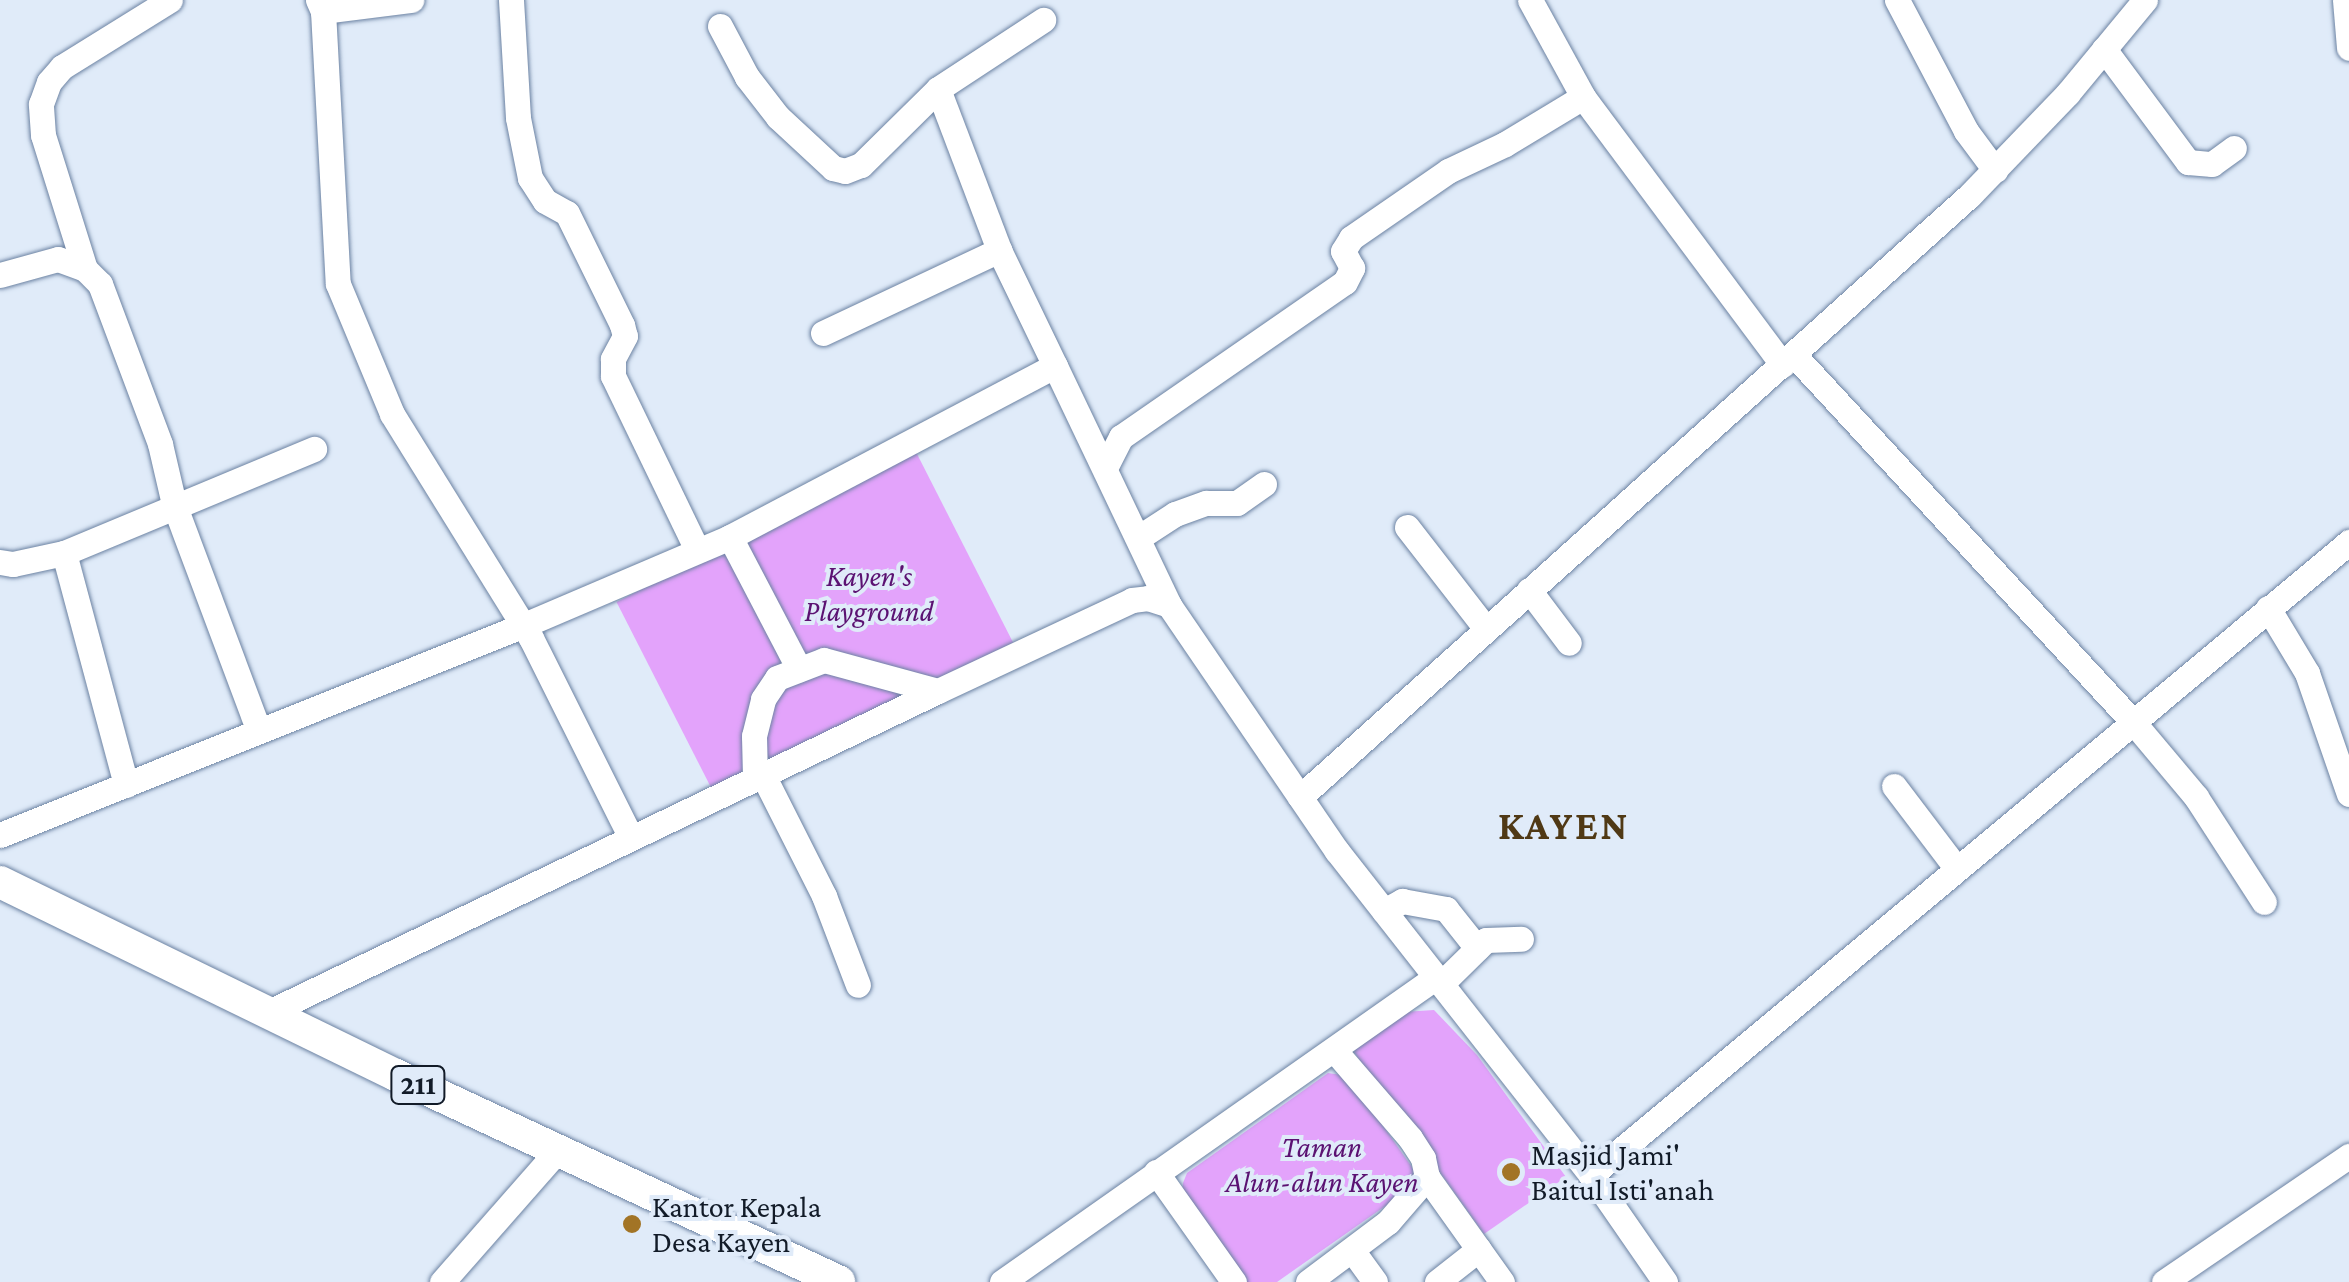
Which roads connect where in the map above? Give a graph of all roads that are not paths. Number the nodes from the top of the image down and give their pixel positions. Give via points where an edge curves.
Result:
1 (170, 0) edge
2 (410, 0) edge
3 (511, 0) edge
4 (1530, 0) edge
5 (1897, 0) edge
6 (2145, 0) edge
7 (2345, 0) edge
8 (320, 6) edge
9 (1042, 20) dead end
10 (720, 26) dead end
11 (2349, 48) edge
12 (2104, 49) junction
13 (938, 89) junction
14 (1583, 96) junction
15 (2234, 148) dead end
16 (1995, 170) junction
17 (999, 250) junction
18 (85, 269) junction
19 (0, 276) edge
20 (823, 333) dead end
21 (1789, 360) junction
22 (1055, 366) junction
23 (314, 449) dead end
24 (1105, 468) junction
25 (1264, 484) dead end
26 (174, 504) junction
27 (1406, 527) dead end
28 (730, 537) junction
29 (1138, 538) junction
30 (2349, 542) edge
31 (697, 550) junction
32 (64, 553) junction
33 (0, 562) edge
34 (1529, 590) junction
35 (1170, 605) junction
36 (2268, 608) junction
37 (524, 626) junction
38 (1486, 629) junction
39 (1569, 642) dead end
40 (799, 668) junction
41 (938, 690) junction
42 (2134, 722) junction
43 (259, 732) junction
44 (759, 776) junction
45 (126, 785) junction
46 (1894, 786) dead end
47 (2349, 794) edge
48 (1300, 797) junction
49 (0, 835) edge
50 (630, 836) junction
51 (1957, 869) junction
52 (0, 882) edge
53 (2264, 902) dead end
54 (1384, 911) junction
55 (1522, 940) dead end
56 (1477, 948) junction
57 (1438, 980) junction
58 (858, 985) dead end
59 (267, 1013) junction
60 (1334, 1050) junction
61 (558, 1150) junction
62 (2349, 1156) edge
63 (1156, 1172) junction
64 (1591, 1175) junction
65 (1427, 1177) junction
66 (1352, 1250) junction
67 (1479, 1250) junction
68 (442, 1282) edge
69 (839, 1282) edge
70 (1002, 1282) edge
71 (1234, 1282) edge
72 (1308, 1282) edge
73 (1375, 1282) edge
74 (1437, 1282) edge
75 (1502, 1282) edge
76 (1665, 1282) edge
77 (2164, 1282) edge

1 - 18 street via 62,68 41,104 43,135
2 - 8 street
3 - 31 street via 518,118 530,178 545,201 568,213 622,325 613,376
4 - 14 street
5 - 16 street via 1966,131
6 - 12 street
7 - 11 street
8 - 37 street via 338,284 392,414
9 - 13 street
10 - 13 street via 778,118 832,168 861,165
12 - 15 street via 2188,162 2212,164
12 - 16 street
13 - 17 street
14 - 21 street
14 - 24 street via 1448,171 1351,238 1343,251 1352,268 1345,282 1121,437
16 - 21 street
17 - 20 street
17 - 22 street
18 - 19 street via 58,259
18 - 26 street via 100,284 114,320 160,444
21 - 34 street
21 - 42 street
22 - 24 street
22 - 28 street
23 - 26 street
24 - 29 street
25 - 29 street via 1237,503 1206,503 1176,514
26 - 32 street
26 - 43 street
27 - 38 street
28 - 31 street
28 - 40 street
29 - 35 street
30 - 36 street
31 - 37 street
32 - 33 street
32 - 45 street
34 - 38 street
34 - 39 street
35 - 41 street via 1132,600
35 - 48 street
36 - 42 street
36 - 47 street via 2307,673
37 - 43 street
37 - 50 street
38 - 48 street
40 - 41 street via 838,662
40 - 44 street via 777,678 763,699 754,736
41 - 44 street
42 - 51 street
42 - 53 street via 2196,797
43 - 45 street
44 - 50 street
44 - 58 street via 824,896
45 - 49 street
46 - 51 street
48 - 54 street
50 - 59 street
51 - 64 street
52 - 59 main road, 211
54 - 56 street via 1402,901 1446,909
54 - 57 street
55 - 56 street via 1499,937
56 - 57 street
57 - 60 street
57 - 64 street
59 - 61 main road, 211
60 - 63 street
60 - 65 street via 1410,1138
61 - 68 street
61 - 69 main road, 211
62 - 77 street
63 - 70 street
63 - 71 street
64 - 76 street
65 - 66 street via 1388,1222
65 - 67 street
66 - 72 street
66 - 73 street
67 - 74 street
67 - 75 street

